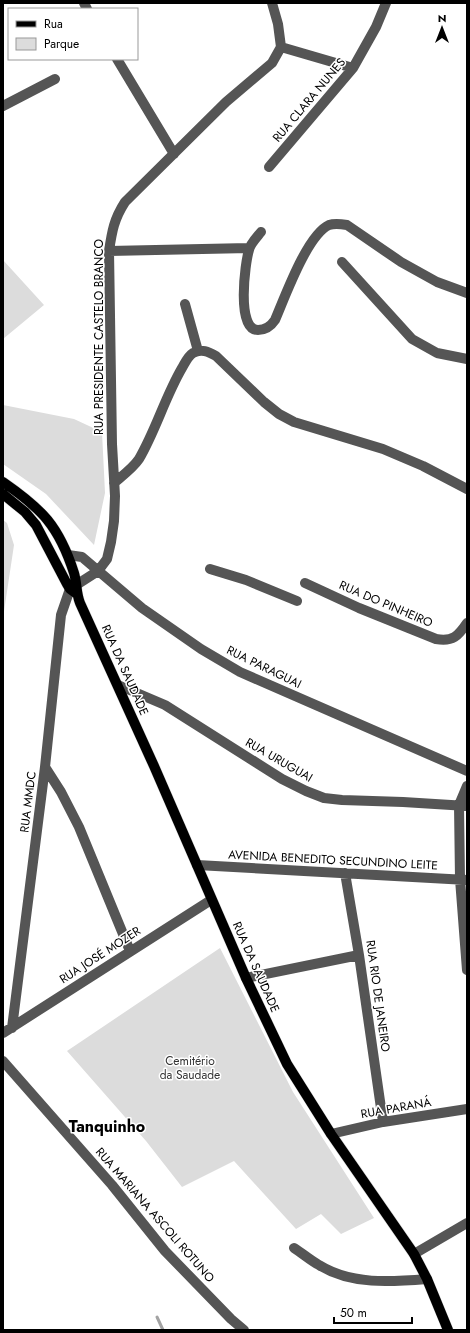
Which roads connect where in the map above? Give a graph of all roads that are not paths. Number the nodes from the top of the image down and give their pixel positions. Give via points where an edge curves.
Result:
1 (272, 3) edge
2 (386, 3) edge
3 (281, 47) junction
4 (118, 60) edge
5 (353, 68) junction
6 (55, 79) dead end
7 (3, 106) edge
8 (174, 154) junction
9 (269, 167) dead end
10 (261, 232) dead end
11 (249, 248) junction
12 (109, 251) junction
13 (342, 262) dead end
14 (467, 293) edge
15 (185, 304) dead end
16 (198, 351) junction
17 (467, 359) edge
18 (3, 482) edge
19 (114, 483) junction
20 (467, 489) edge
21 (3, 494) edge
22 (68, 555) junction
23 (98, 570) junction
24 (210, 570) dead end
25 (305, 583) dead end
26 (74, 589) junction
27 (297, 601) dead end
28 (467, 623) edge
29 (463, 637) edge
30 (118, 685) junction
31 (45, 767) junction
32 (467, 771) edge
33 (467, 786) edge
34 (463, 806) edge
35 (197, 865) junction
36 (345, 873) junction
37 (463, 880) edge
38 (211, 900) junction
39 (130, 951) junction
40 (359, 955) junction
41 (467, 970) edge
42 (246, 978) junction
43 (12, 1028) junction
44 (3, 1033) edge
45 (3, 1061) edge
46 (467, 1109) edge
47 (383, 1122) junction
48 (331, 1134) junction
49 (467, 1223) edge
50 (294, 1248) dead end
51 (414, 1254) junction
52 (427, 1279) junction
53 (244, 1330) edge
54 (448, 1330) edge

1 - 3 street
2 - 5 street, RUA CLARA NUNES
3 - 5 street
3 - 8 street, RUA PRESIDENTE CASTELO BRANCO via 272,63 226,102
4 - 8 street
5 - 9 street, RUA CLARA NUNES
6 - 7 street
8 - 12 street, RUA PRESIDENTE CASTELO BRANCO via 125,202 112,227
10 - 11 street
11 - 12 street
11 - 14 street via 243,308 247,321 256,331 271,326 306,250 315,237 330,224 347,225 401,262 437,282
12 - 19 street, RUA PRESIDENTE CASTELO BRANCO
13 - 17 street via 412,339 437,353
15 - 16 street
16 - 19 street via 189,357 174,383 138,461
16 - 20 street via 207,351 216,356 264,402 294,422 383,449
18 - 22 main road via 34,504 50,522
19 - 23 street, RUA PRESIDENTE CASTELO BRANCO via 111,542 107,559
21 - 26 main road via 36,525
22 - 23 street, RUA PARAGUAI via 82,557
22 - 26 main road
23 - 26 street, RUA PRESIDENTE CASTELO BRANCO
23 - 32 street, RUA PARAGUAI via 142,608 201,649 240,672
24 - 27 street via 246,580
25 - 29 street, RUA DO PINHEIRO via 436,639
26 - 30 main road, RUA DA SAUDADE
26 - 31 street, RUA MMDC via 61,615
28 - 29 street
30 - 34 street, RUA URUGUAI via 165,705 282,779 324,798
30 - 35 main road, RUA DA SAUDADE
31 - 39 street via 79,827
31 - 43 street, RUA MMDC
33 - 34 street
34 - 37 street
35 - 36 street, AVENIDA BENEDITO SECUNDINO LEITE
35 - 38 main road, RUA DA SAUDADE
36 - 37 street, AVENIDA BENEDITO SECUNDINO LEITE
36 - 40 street, RUA RIO DE JANEIRO
37 - 41 street
38 - 39 street, RUA JOSÉ MOZER
38 - 42 main road, RUA DA SAUDADE
39 - 43 street, RUA JOSÉ MOZER
40 - 42 street
40 - 47 street, RUA RIO DE JANEIRO
42 - 48 main road, RUA DA SAUDADE via 287,1064
43 - 44 street, RUA JOSÉ MOZER
45 - 53 street, RUA MARIANA ASCOLI ROTUNO via 112,1185 165,1251
46 - 47 street, RUA PARANÁ
47 - 48 street, RUA PARANÁ
48 - 51 main road, RUA DA SAUDADE
49 - 51 street
50 - 52 street via 320,1266 340,1275 370,1281
51 - 52 main road, RUA DA SAUDADE
52 - 54 main road, RUA DA SAUDADE

